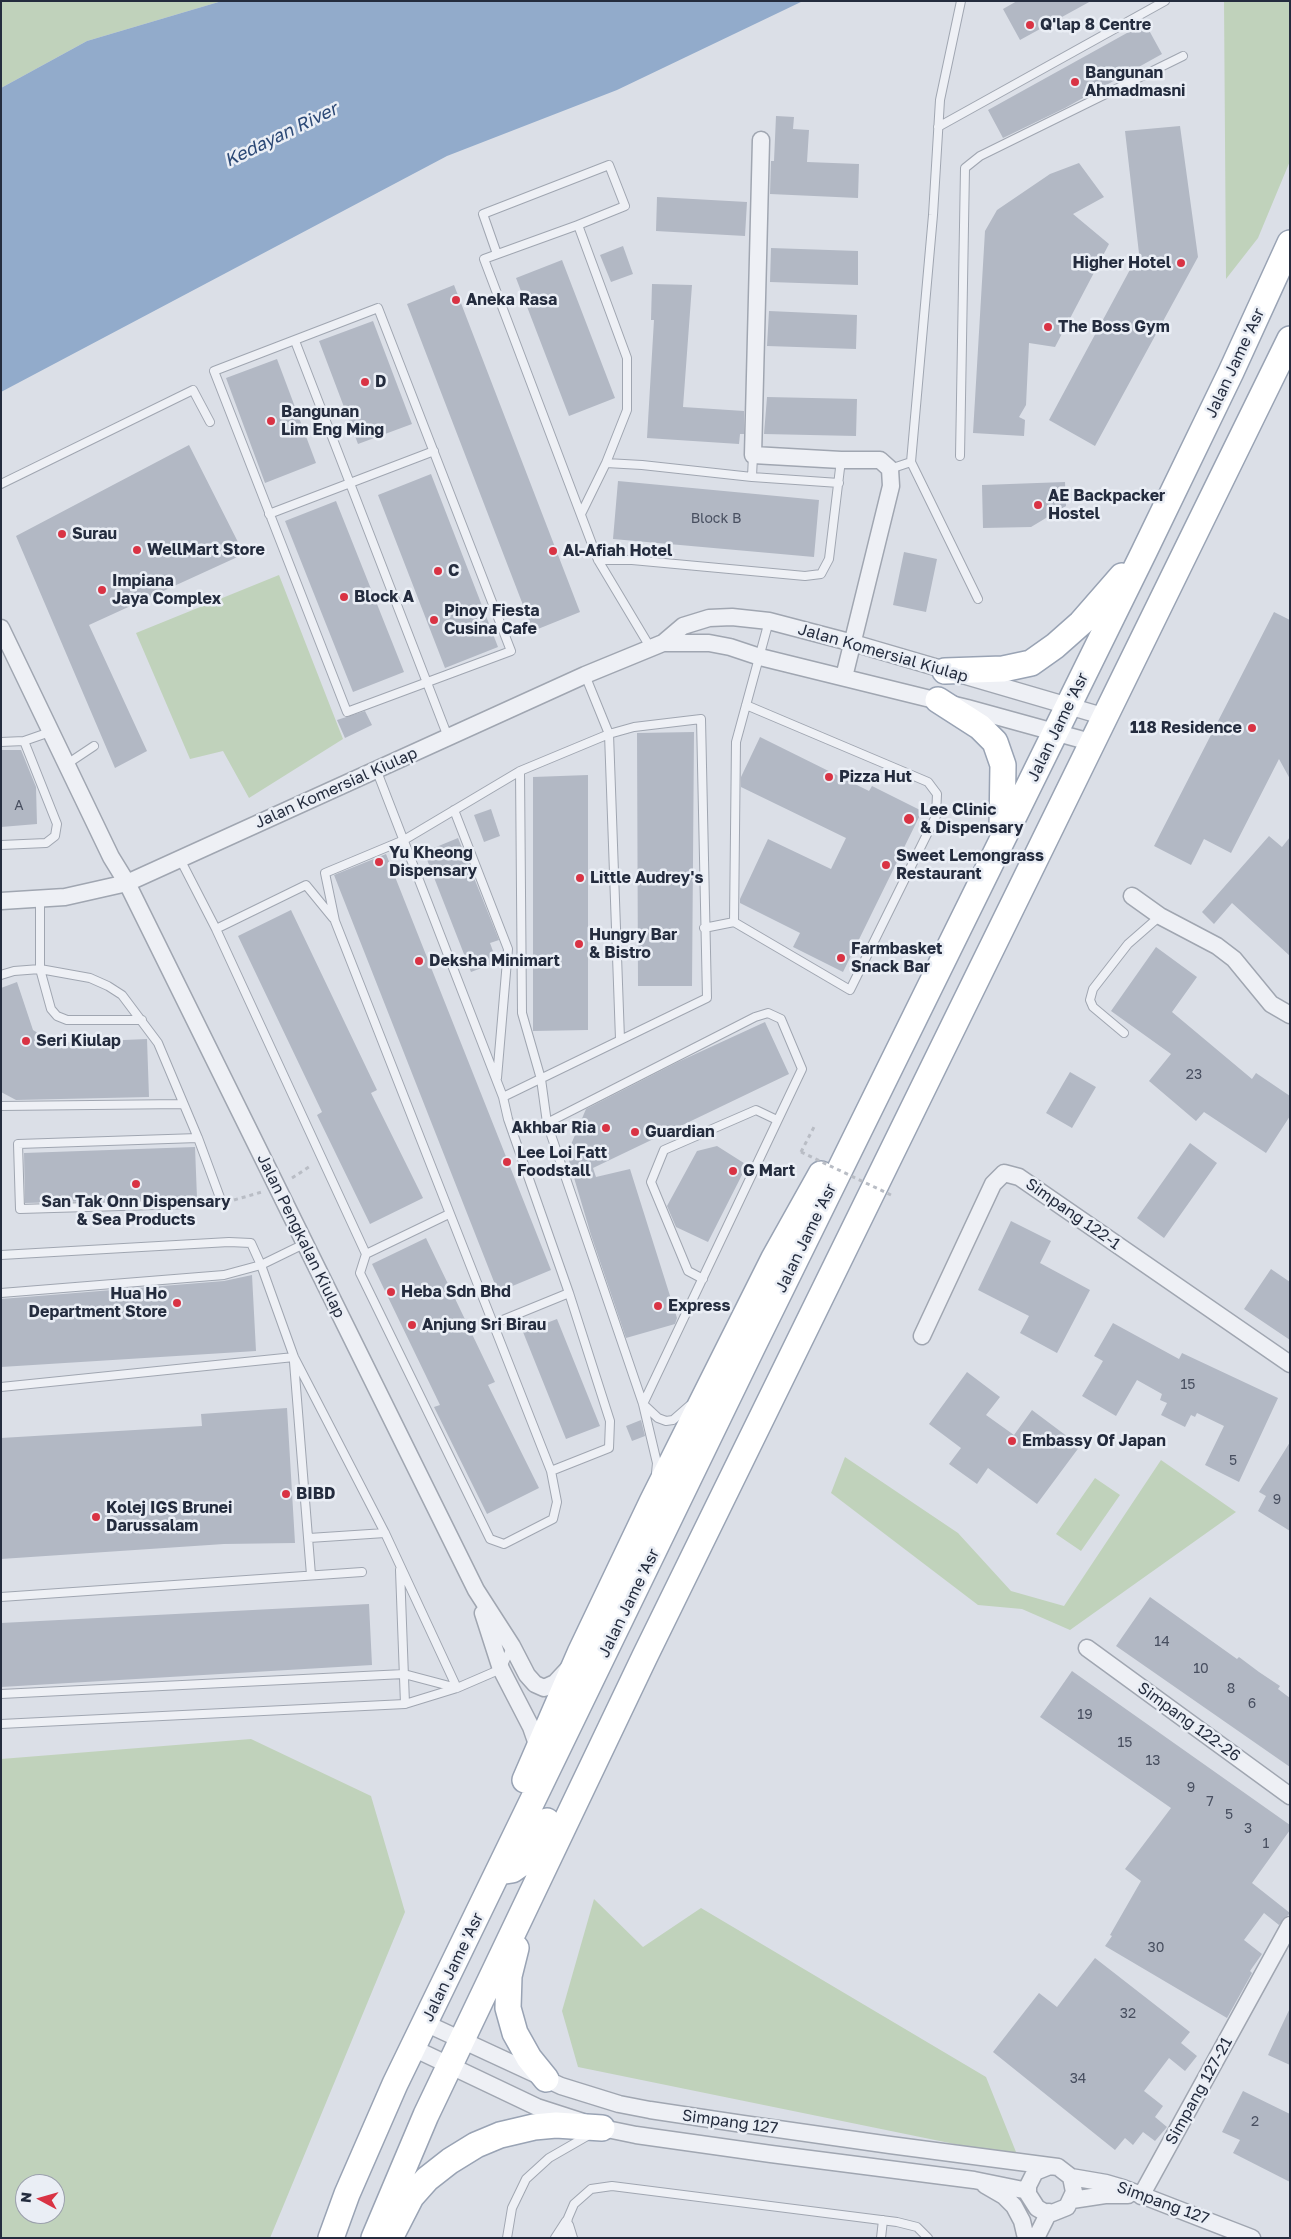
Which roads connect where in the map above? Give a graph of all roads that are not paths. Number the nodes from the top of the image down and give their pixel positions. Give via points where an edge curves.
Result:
1 (961, 1) edge
2 (1165, 1) edge
3 (1183, 56) dead end
4 (938, 127) junction
5 (761, 140) dead end
6 (578, 225) junction
7 (1290, 243) edge
8 (497, 254) junction
9 (1290, 339) edge
10 (295, 341) junction
11 (210, 422) dead end
12 (434, 451) junction
13 (753, 455) junction
14 (960, 456) dead end
15 (841, 460) junction
16 (911, 462) junction
17 (606, 464) junction
18 (890, 469) junction
19 (752, 477) junction
20 (351, 483) junction
21 (839, 483) junction
22 (1, 484) edge
23 (269, 514) junction
24 (582, 514) junction
25 (1144, 552) junction
26 (598, 560) junction
27 (978, 599) dead end
28 (769, 621) junction
29 (1, 628) edge
30 (853, 643) junction
31 (656, 645) junction
32 (760, 657) junction
33 (945, 670) junction
34 (585, 675) junction
35 (844, 677) junction
36 (427, 682) junction
37 (938, 700) junction
38 (746, 705) junction
39 (1068, 706) junction
40 (1106, 717) junction
41 (50, 732) junction
42 (1056, 733) junction
43 (610, 734) junction
44 (448, 737) junction
45 (24, 741) junction
46 (1, 742) edge
47 (1094, 743) junction
48 (94, 746) dead end
49 (67, 764) junction
50 (376, 769) junction
51 (520, 771) junction
52 (454, 810) junction
53 (404, 840) junction
54 (1002, 840) junction
55 (1, 845) edge
56 (180, 859) junction
57 (127, 883) junction
58 (1132, 896) dead end
59 (40, 900) junction
60 (1, 901) edge
61 (1160, 916) junction
62 (335, 921) junction
63 (734, 922) junction
64 (704, 928) junction
65 (216, 929) junction
66 (40, 969) junction
67 (1, 975) edge
68 (1290, 1015) edge
69 (142, 1020) junction
70 (1124, 1033) dead end
71 (905, 1037) junction
72 (620, 1039) junction
73 (541, 1079) junction
74 (497, 1080) junction
75 (503, 1097) junction
76 (183, 1104) junction
77 (1, 1106) edge
78 (777, 1120) junction
79 (547, 1123) junction
80 (198, 1138) junction
81 (449, 1214) junction
82 (304, 1244) junction
83 (366, 1254) junction
84 (1, 1255) edge
85 (261, 1265) junction
86 (703, 1279) junction
87 (1, 1293) edge
88 (569, 1293) junction
89 (493, 1324) junction
90 (922, 1336) dead end
91 (294, 1357) junction
92 (1290, 1364) edge
93 (717, 1371) junction
94 (1, 1386) edge
95 (643, 1404) junction
96 (551, 1471) junction
97 (652, 1502) junction
98 (385, 1533) junction
99 (308, 1538) junction
100 (399, 1566) junction
101 (362, 1572) dead end
102 (311, 1575) junction
103 (476, 1590) junction
104 (1, 1597) edge
105 (512, 1646) junction
106 (1087, 1648) dead end
107 (580, 1653) junction
108 (501, 1669) junction
109 (404, 1674) junction
110 (457, 1688) junction
111 (1, 1694) edge
112 (405, 1704) junction
113 (1, 1724) edge
114 (613, 1724) junction
115 (539, 1750) junction
116 (1290, 1796) edge
117 (499, 1872) junction
118 (527, 1902) junction
119 (1290, 1924) edge
120 (425, 2024) junction
121 (461, 2040) junction
122 (413, 2048) junction
123 (448, 2066) junction
124 (546, 2079) junction
125 (602, 2128) junction
126 (1050, 2166) junction
127 (1071, 2177) junction
128 (974, 2180) junction
129 (1028, 2190) junction
130 (1141, 2196) junction
131 (1072, 2200) junction
132 (1048, 2212) junction
133 (568, 2218) junction
134 (883, 2220) junction
135 (331, 2238) edge
136 (374, 2238) edge
137 (390, 2238) edge
138 (507, 2238) edge
139 (555, 2238) edge
140 (564, 2238) edge
141 (573, 2238) edge
142 (881, 2238) edge
143 (928, 2238) edge
144 (1026, 2238) edge
145 (1036, 2238) edge
146 (1252, 2238) edge

1 - 4 lane via 940,100
2 - 4 lane
3 - 14 lane via 980,156 965,168
4 - 16 lane
5 - 13 street
6 - 8 lane
6 - 8 lane via 625,206 609,165 482,214
6 - 17 lane via 627,358 627,410
7 - 25 main road, Jalan Jame 'Asr
8 - 24 lane via 484,259
9 - 40 main road
10 - 12 lane via 378,308
10 - 20 lane
10 - 23 lane via 214,371
11 - 22 lane via 193,390
12 - 20 lane
12 - 36 lane via 511,651
13 - 15 street
13 - 19 lane
15 - 18 street via 880,460
15 - 21 lane
16 - 18 lane
16 - 27 lane
17 - 19 lane
17 - 24 lane
18 - 30 street via 892,486
19 - 21 lane
20 - 23 lane
20 - 36 lane
21 - 26 lane via 829,559 821,574 805,576 632,560
23 - 36 lane via 346,712
24 - 26 lane
25 - 33 main road via 1081,623 1031,663 1003,669
25 - 39 main road, Jalan Jame 'Asr
26 - 31 lane
28 - 30 street, Jalan Komersial Kiulap
28 - 31 street, Jalan Komersial Kiulap via 709,618 683,626
28 - 32 lane
29 - 41 street, Jalan Pengkalan Kiulap
30 - 33 street, Jalan Komersial Kiulap
30 - 35 street
31 - 32 street, Jalan Komersial Kiulap via 709,643
31 - 34 street, Jalan Komersial Kiulap
32 - 35 street, Jalan Komersial Kiulap
32 - 38 lane
33 - 39 street, Jalan Komersial Kiulap
34 - 43 lane
34 - 44 street, Jalan Komersial Kiulap
35 - 37 street, Jalan Komersial Kiulap
36 - 44 lane
37 - 42 street, Jalan Komersial Kiulap
37 - 54 main road via 980,727 995,742 1003,765
38 - 63 lane via 736,742
38 - 63 lane via 928,782 937,794 936,816 850,990
39 - 40 street, Jalan Komersial Kiulap
39 - 42 main road, Jalan Jame 'Asr
40 - 47 main road
41 - 45 lane
41 - 49 street, Jalan Pengkalan Kiulap
42 - 47 street, Jalan Komersial Kiulap
42 - 54 main road, Jalan Jame 'Asr
43 - 51 lane
43 - 64 lane via 701,719
43 - 72 lane
44 - 50 street, Jalan Komersial Kiulap
45 - 46 lane
45 - 55 lane via 57,824 55,836 46,843
47 - 114 main road
48 - 49 lane
49 - 57 street, Jalan Pengkalan Kiulap via 110,856
50 - 53 lane
50 - 56 street, Jalan Komersial Kiulap
51 - 52 lane
51 - 73 lane via 522,1013
52 - 53 lane
52 - 74 lane via 508,949
53 - 62 lane via 324,873
53 - 74 lane
54 - 71 main road, Jalan Jame 'Asr
56 - 57 street, Jalan Komersial Kiulap
56 - 65 lane
57 - 59 street, Jalan Komersial Kiulap via 65,898
57 - 82 street, Jalan Pengkalan Kiulap
58 - 61 street
59 - 60 street, Jalan Komersial Kiulap
59 - 66 lane
61 - 68 street via 1217,946 1234,959 1271,1004
61 - 70 lane via 1128,944 1093,989 1090,1000 1093,1007
62 - 65 lane via 306,885
62 - 81 lane
63 - 64 lane
64 - 72 lane via 707,998
65 - 83 lane
66 - 67 lane via 14,970
66 - 69 lane via 90,978 108,986 122,996
66 - 69 lane via 51,1009 57,1016 67,1020
69 - 76 lane via 158,1043
71 - 93 main road via 802,1205
71 - 117 main road, Jalan Jame 'Asr
72 - 73 lane
73 - 75 lane
73 - 79 lane
74 - 75 lane
75 - 88 lane via 508,1120
76 - 77 lane
76 - 80 lane
78 - 79 lane via 802,1069 781,1019 768,1013
78 - 86 lane
78 - 86 lane via 756,1110 664,1150 651,1182 688,1271
79 - 95 lane
80 - 80 lane via 222,1204 20,1209 18,1144
81 - 83 lane
81 - 89 lane
82 - 85 lane
82 - 103 street, Jalan Pengkalan Kiulap
83 - 96 lane via 360,1273 490,1539 504,1544 553,1519 557,1502
84 - 85 lane via 229,1242 251,1243
85 - 87 lane via 224,1275
85 - 91 lane
86 - 95 lane
88 - 89 lane
88 - 96 lane via 610,1421 609,1448
89 - 96 lane
90 - 92 street, Simpang 122-1 via 993,1184 1004,1173 1019,1177
91 - 94 lane
91 - 98 lane
91 - 99 lane
93 - 95 lane via 689,1407 673,1420 658,1418
93 - 97 main road
95 - 97 lane via 657,1463
97 - 107 main road
98 - 99 lane
98 - 100 lane
99 - 102 lane
100 - 109 lane
100 - 110 lane
101 - 102 lane
102 - 104 lane
103 - 105 street
103 - 108 street
105 - 107 street via 526,1675 534,1684 544,1688 563,1675
105 - 108 lane
106 - 116 street, Simpang 122-26
107 - 115 main road
108 - 110 lane
108 - 115 street via 531,1727
109 - 110 lane
109 - 111 lane
109 - 112 lane
110 - 112 lane
112 - 113 lane
114 - 117 main road via 573,1771 533,1850 512,1870
114 - 118 main road
115 - 117 main road via 503,1827
117 - 120 main road, Jalan Jame 'Asr
118 - 121 main road
118 - 124 main road via 509,1976 508,2008 528,2058
119 - 130 street, Simpang 127-21
120 - 121 street, Simpang 127
120 - 122 main road, Jalan Jame 'Asr
121 - 123 main road
121 - 124 street, Simpang 127
122 - 123 street, Simpang 127
122 - 135 main road, Jalan Jame 'Asr via 347,2194
123 - 125 street, Simpang 127 via 537,2107
123 - 136 main road
124 - 126 street, Simpang 127 via 586,2095 650,2110
125 - 128 street, Simpang 127
125 - 137 main road via 534,2127 476,2144 427,2179 411,2197
125 - 138 lane via 549,2158 526,2179 512,2208
126 - 127 street via 1065,2171
126 - 129 street via 1035,2172
127 - 130 street, Simpang 127 via 1106,2183
127 - 131 street
128 - 129 street, Simpang 127
128 - 144 street via 1004,2196 1014,2206
129 - 132 street via 1031,2202
130 - 131 street via 1105,2195
130 - 146 street, Simpang 127
131 - 132 street via 1060,2211
132 - 145 street
133 - 134 lane via 574,2204 590,2189 612,2186
133 - 139 lane
133 - 140 lane
133 - 141 lane
134 - 142 lane
134 - 143 lane via 917,2227

